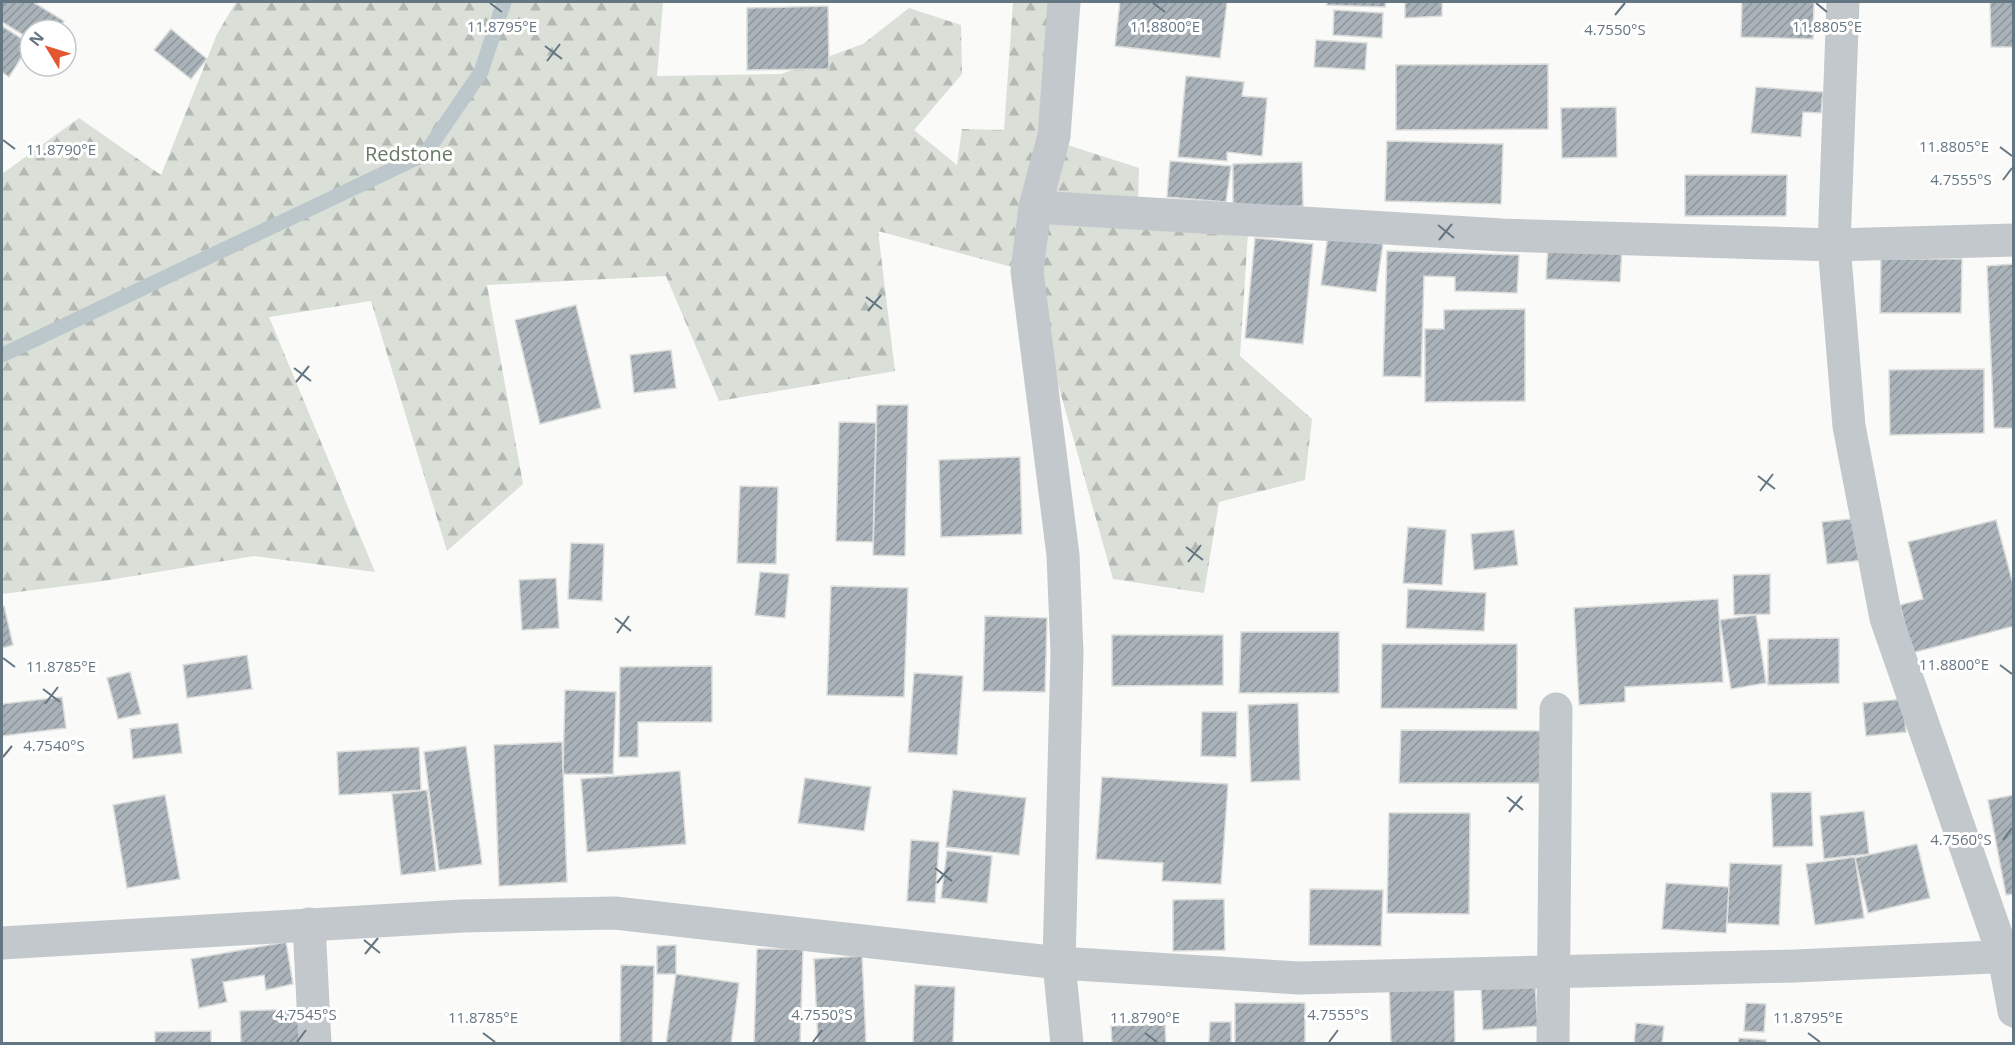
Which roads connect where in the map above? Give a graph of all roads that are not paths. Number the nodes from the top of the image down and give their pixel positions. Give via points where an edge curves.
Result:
1 (1064, 2) edge
2 (1843, 2) edge
3 (1035, 207) junction
4 (2013, 240) edge
5 (1834, 245) junction
6 (1556, 709) dead end
7 (309, 924) junction
8 (2, 943) edge
9 (2009, 956) edge
10 (1059, 963) junction
11 (1553, 971) junction
12 (2013, 1011) edge
13 (315, 1044) edge
14 (1067, 1044) edge
15 (1553, 1044) edge

1 - 3 street via 1054,136
2 - 5 street
3 - 5 street via 1502,235
3 - 10 street via 1028,271 1063,555 1067,654
4 - 5 street
5 - 9 street via 1849,426 1886,618
6 - 11 street
7 - 8 street
7 - 10 street via 615,914
7 - 13 street
9 - 11 street
9 - 12 street
10 - 11 street via 1299,978
10 - 14 street
11 - 15 street

